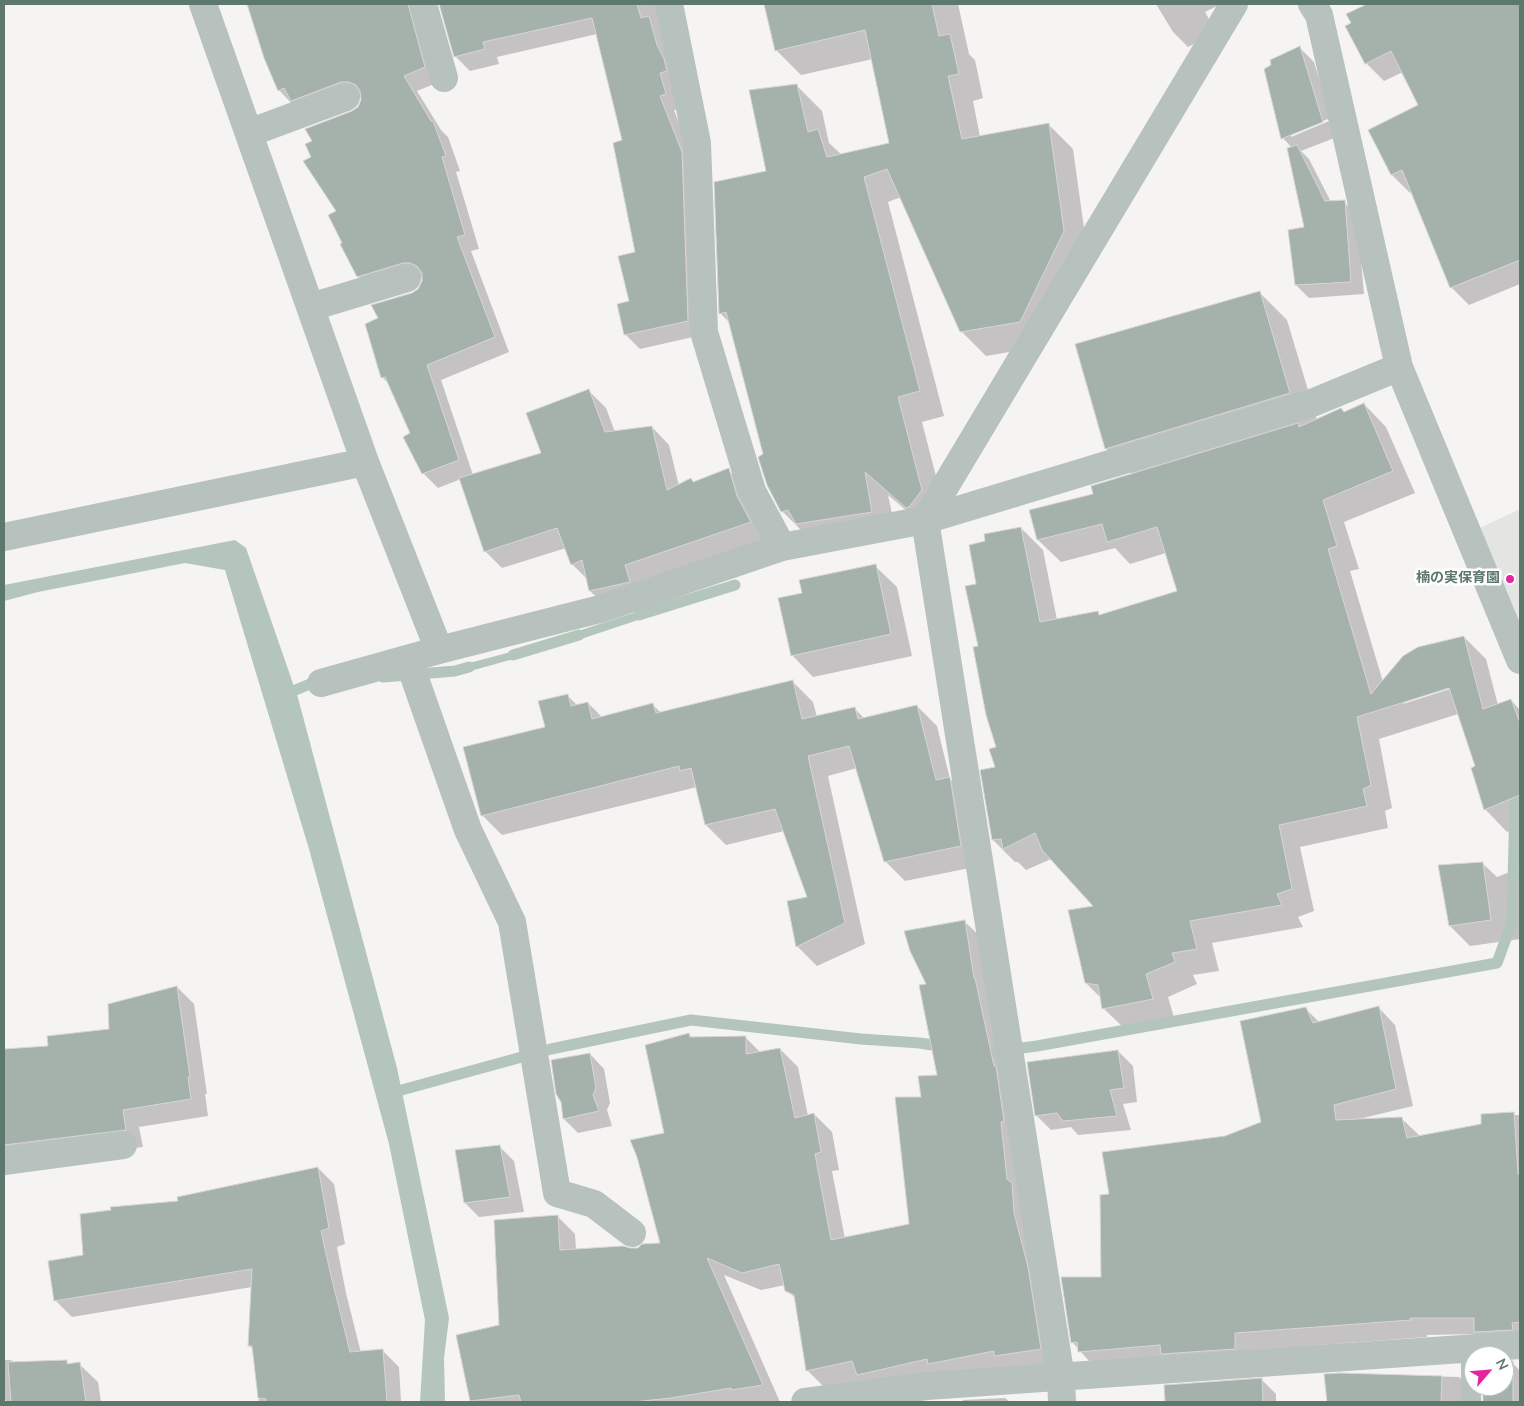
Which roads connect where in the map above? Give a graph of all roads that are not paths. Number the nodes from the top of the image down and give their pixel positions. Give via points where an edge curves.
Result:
1 (203, 4) edge
2 (423, 4) edge
3 (669, 4) edge
4 (1234, 4) edge
5 (1312, 4) edge
6 (444, 78) dead end
7 (346, 97) dead end
8 (249, 133) junction
9 (407, 278) dead end
10 (311, 307) junction
11 (1399, 367) junction
12 (366, 462) junction
13 (925, 520) junction
14 (4, 537) edge
15 (782, 547) junction
16 (439, 650) junction
17 (408, 659) junction
18 (1520, 660) edge
19 (321, 683) dead end
20 (123, 1145) dead end
21 (4, 1161) edge
22 (632, 1233) dead end
23 (1464, 1350) edge
24 (1061, 1390) edge
25 (805, 1402) edge

1 - 8 street
2 - 6 street
3 - 15 street via 697,143 704,332 752,491
4 - 13 street
5 - 11 street via 1319,15
7 - 8 street
8 - 10 street
9 - 10 street
10 - 12 street
11 - 13 street via 1312,403
11 - 18 street
12 - 14 street
12 - 16 street
13 - 15 street
13 - 24 street
15 - 16 street via 600,610
16 - 17 street
17 - 19 street
17 - 22 street via 468,830 512,922 557,1193 594,1204
20 - 21 street
23 - 24 street
24 - 25 street via 927,1386

